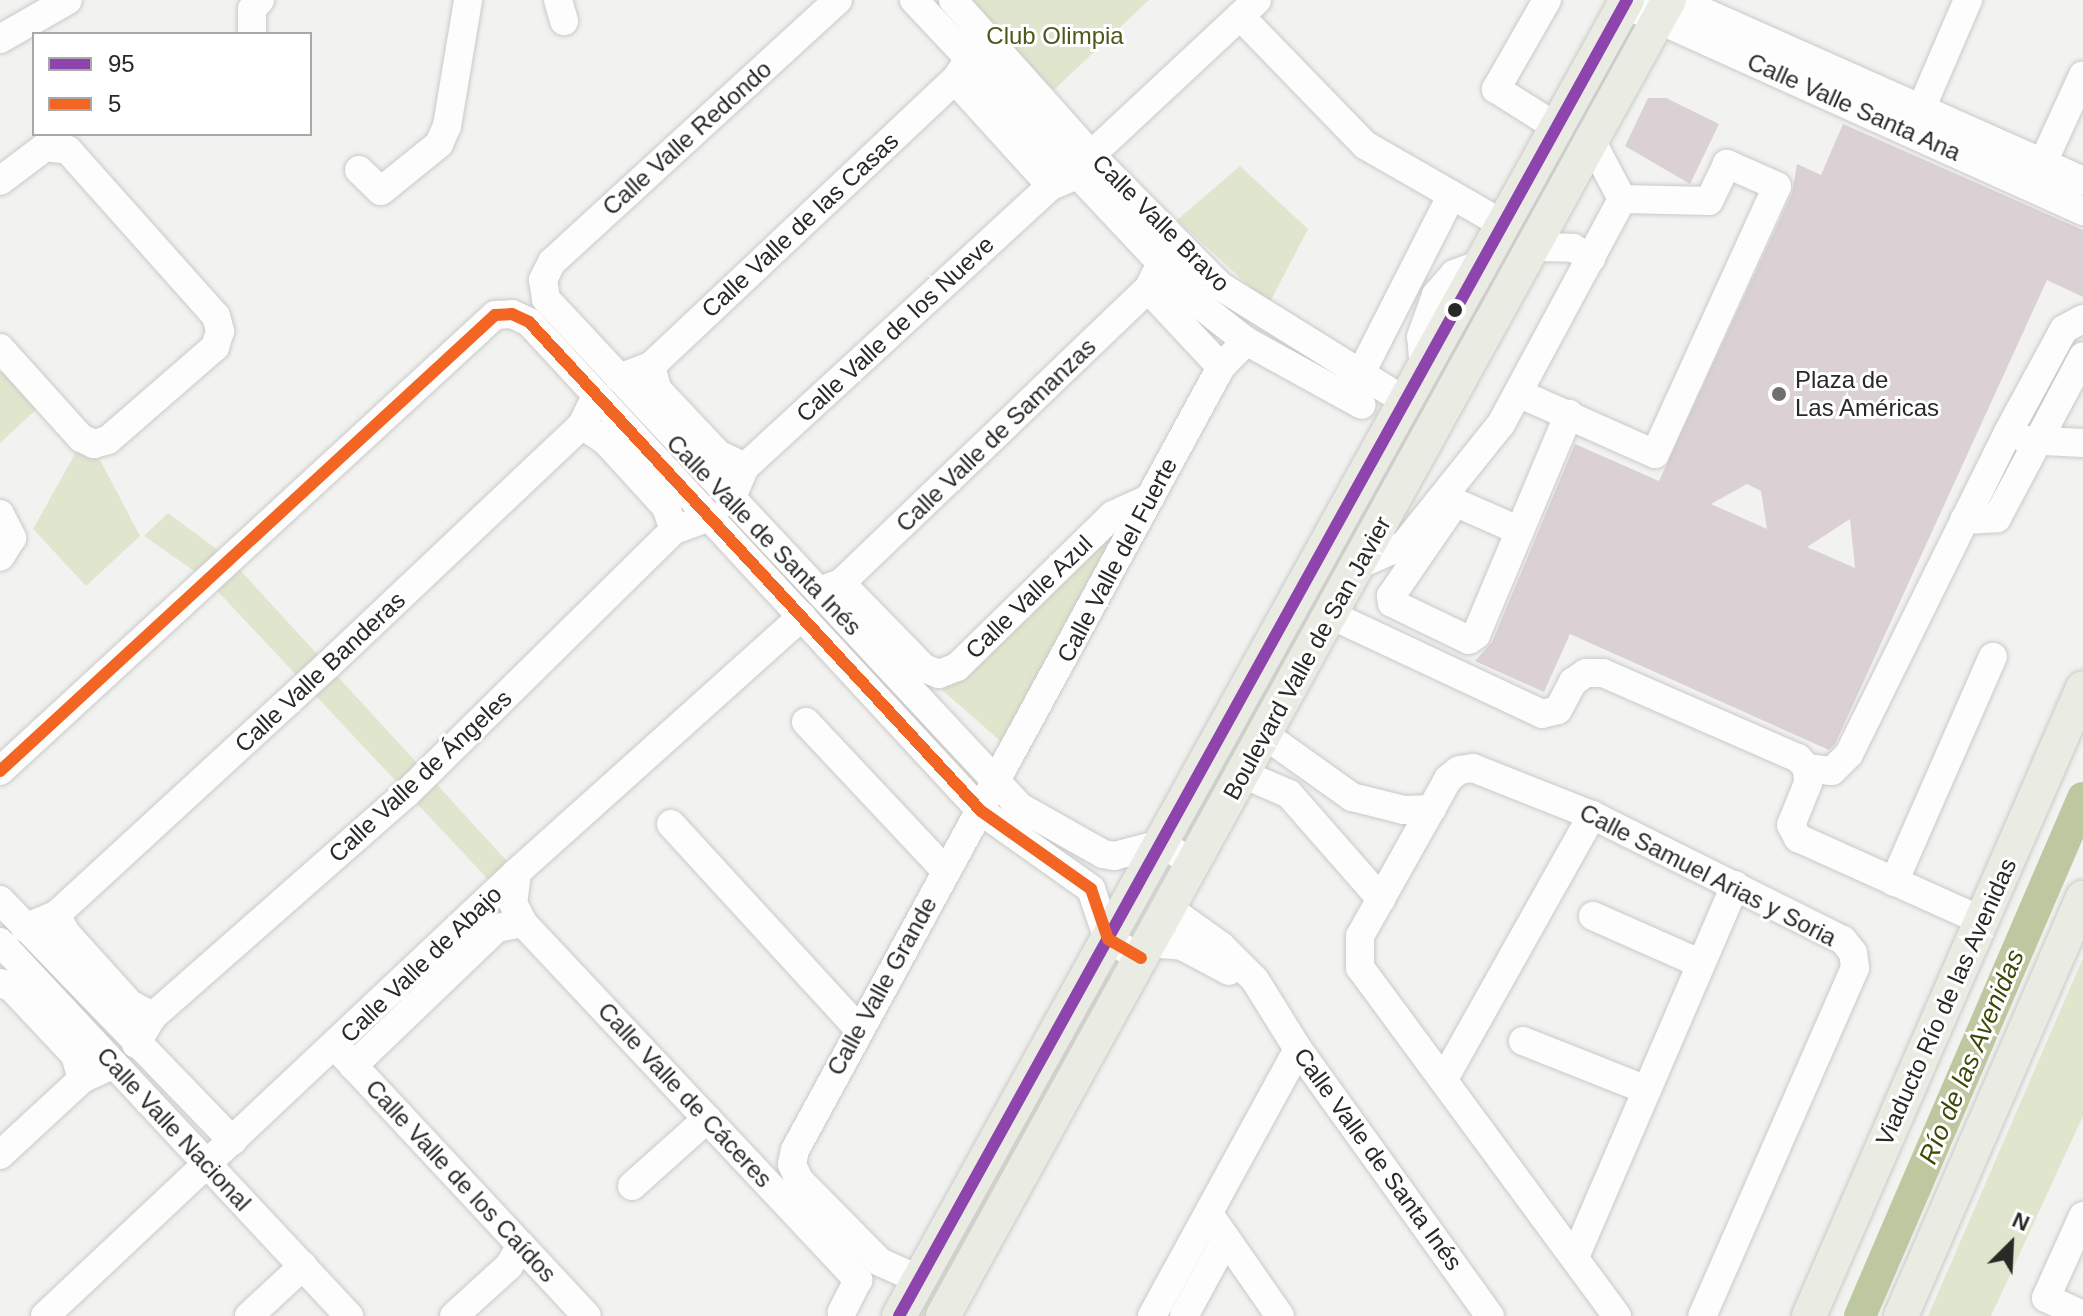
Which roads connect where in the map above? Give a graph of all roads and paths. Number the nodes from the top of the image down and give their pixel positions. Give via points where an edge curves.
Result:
1 (68, 0) edge
2 (260, 0) edge
3 (468, 0) edge
4 (838, 0) edge
5 (914, 0) edge
6 (953, 0) edge
7 (1547, 0) edge
8 (1968, 0) edge
9 (1626, 2) edge
10 (1669, 7) edge
11 (1248, 8) edge
12 (1732, 11) edge
13 (252, 32) edge
14 (0, 39) edge
15 (962, 69) junction
16 (2083, 75) edge
17 (1890, 109) junction
18 (1921, 109) junction
19 (1558, 128) junction
20 (1592, 142) junction
21 (1085, 164) junction
22 (359, 170) dead end
23 (2037, 175) junction
24 (0, 181) edge
25 (2083, 181) edge
26 (1051, 186) junction
27 (1451, 196) junction
28 (1622, 199) junction
29 (2083, 211) edge
30 (1504, 225) junction
31 (1592, 258) junction
32 (1484, 261) junction
33 (1526, 262) junction
34 (1154, 277) junction
35 (543, 280) joint
36 (2083, 319) edge
37 (1246, 341) junction
38 (1, 351) edge
39 (2083, 356) edge
40 (651, 366) junction
41 (1221, 367) junction
42 (1362, 371) junction
43 (619, 378) junction
44 (1518, 393) junction
45 (596, 396) junction
46 (1406, 402) junction
47 (1362, 405) dead end
48 (1569, 414) junction
49 (582, 425) junction
50 (2007, 434) junction
51 (2083, 443) edge
52 (661, 445) junction
53 (2040, 445) junction
54 (745, 467) junction
55 (1150, 498) junction
56 (1449, 499) junction
57 (720, 509) junction
58 (0, 514) edge
59 (1964, 520) junction
60 (674, 530) junction
61 (1520, 531) junction
62 (0, 557) edge
63 (1358, 565) junction
64 (830, 587) junction
65 (1331, 615) junction
66 (802, 616) junction
67 (1993, 657) dead end
68 (2083, 688) edge
69 (806, 722) dead end
70 (1265, 735) junction
71 (1807, 768) junction
72 (0, 771) edge
73 (1243, 774) junction
74 (996, 785) junction
75 (1432, 809) junction
76 (981, 811) junction
77 (1592, 815) junction
78 (671, 824) dead end
79 (1161, 844) junction
80 (1194, 863) junction
81 (946, 871) junction
82 (517, 872) junction
83 (1894, 882) junction
84 (1735, 885) junction
85 (2083, 898) edge
86 (1381, 899) junction
87 (0, 900) edge
88 (1168, 908) junction
89 (56, 915) junction
90 (1593, 916) dead end
91 (1983, 921) junction
92 (523, 923) junction
93 (25, 928) junction
94 (1108, 939) junction
95 (1, 947) edge
96 (1145, 951) junction
97 (1699, 963) junction
98 (0, 983) edge
99 (79, 986) junction
100 (1267, 1002) junction
101 (59, 1005) junction
102 (153, 1016) junction
103 (857, 1027) junction
104 (1523, 1041) dead end
105 (136, 1044) junction
106 (1298, 1049) junction
107 (344, 1056) junction
108 (114, 1064) junction
109 (82, 1079) junction
110 (1444, 1079) junction
111 (1647, 1090) junction
112 (707, 1119) junction
113 (233, 1141) junction
114 (0, 1155) edge
115 (207, 1164) junction
116 (792, 1164) joint
117 (632, 1186) dead end
118 (1209, 1214) junction
119 (2083, 1216) edge
120 (1226, 1239) junction
121 (521, 1245) junction
122 (1575, 1257) junction
123 (303, 1266) junction
124 (920, 1280) junction
125 (842, 1312) dead end
126 (2083, 1315) edge
127 (45, 1316) edge
128 (249, 1316) edge
129 (349, 1316) edge
130 (454, 1316) edge
131 (587, 1316) edge
132 (899, 1316) edge
133 (943, 1316) edge
134 (1152, 1316) edge
135 (1184, 1316) edge
136 (1280, 1316) edge
137 (1490, 1316) edge
138 (1617, 1316) edge
139 (1702, 1316) edge
140 (1809, 1316) edge
141 (1901, 1316) edge

1 - 14 street
2 - 13 street via 252,9
3 - 22 street via 447,126 439,144 381,191
4 - 35 street, Calle Valle Redondo via 552,262
5 - 15 street, Calle Valle Bravo
6 - 21 street, Calle Valle Bravo
7 - 19 street via 1496,89
8 - 18 street
9 - 10 street, Calle Valle Santa Ana
9 - 19 main road, Boulevard Valle de San Javier
10 - 12 street, Calle Valle Santa Ana
10 - 17 street, Calle Valle Santa Ana
10 - 20 main road, Boulevard Valle de San Javier
11 - 21 street, Calle Valle de los Nueve
11 - 27 street via 1335,120 1365,145
12 - 17 street, Calle Valle Santa Ana
15 - 21 street, Calle Valle Bravo
15 - 26 street
15 - 40 street, Calle Valle de las Casas
16 - 23 street
17 - 18 street, Calle Valle Santa Ana
17 - 23 street, Calle Valle Santa Ana
18 - 23 street, Calle Valle Santa Ana
19 - 30 main road, Boulevard Valle de San Javier
20 - 28 street
20 - 33 main road, Boulevard Valle de San Javier
21 - 26 street, Calle Valle de los Nueve
21 - 34 street, Calle Valle Bravo
21 - 42 street, Calle Valle Bravo via 1220,286 1262,316
23 - 25 street, Calle Valle Santa Ana
23 - 29 street, Calle Valle Santa Ana
24 - 38 street via 45,147 68,150 216,316 220,331 215,347 108,440 94,444 81,438
26 - 54 street, Calle Valle de los Nueve
27 - 30 street
27 - 42 street
28 - 31 street
28 - 48 street via 1709,201 1727,164 1777,186 1655,454
30 - 32 main road, Boulevard Valle de San Javier
31 - 33 street via 1573,248
31 - 44 street
32 - 33 main road
32 - 46 main road, Boulevard Valle de San Javier
33 - 63 main road, Boulevard Valle de San Javier
34 - 37 street, Calle Valle Bravo
34 - 41 street
34 - 64 street, Calle Valle de Samanzas
35 - 43 street, Calle Valle de Santa Inés via 546,299
36 - 50 street via 2064,329
37 - 41 street, Calle Valle del Fuerte
37 - 47 street, Calle Valle Bravo
39 - 53 street
40 - 43 street, Calle Valle de las Casas
40 - 54 street via 657,389 718,454
41 - 55 street, Calle Valle del Fuerte
42 - 46 street, Calle Valle Bravo
43 - 52 street, Calle Valle de Santa Inés
44 - 48 street
44 - 56 street
45 - 49 street, Calle Valle Banderas
45 - 52 street, Calle Valle de Santa Inés
45 - 72 street, Calle Valle de Santa Inés via 529,322 512,314 495,315
46 - 79 main road, Boulevard Valle de San Javier
48 - 61 street
49 - 60 street via 606,441 666,507
49 - 89 street, Calle Valle Banderas
50 - 53 street
50 - 59 street
51 - 53 street
52 - 57 street, Calle Valle de Santa Inés
53 - 59 street via 1997,518
54 - 57 street, Calle Valle de los Nueve
55 - 64 street, Calle Valle Azul via 1113,515 957,667 939,674 924,668
55 - 74 street, Calle Valle del Fuerte
56 - 61 street
56 - 61 street via 1435,539 1391,596 1392,603 1469,640 1476,635
56 - 63 street via 1404,545
57 - 60 street, Calle Valle de Ángeles
57 - 64 street, Calle Valle de Santa Inés
57 - 66 street, Calle Valle de Santa Inés
58 - 62 street via 12,538
59 - 71 street via 1849,754 1832,771
60 - 102 street, Calle Valle de Ángeles via 406,794
63 - 65 main road, Boulevard Valle de San Javier
64 - 74 street, Calle Valle de Santa Inés
65 - 70 main road, Boulevard Valle de San Javier
65 - 71 street via 1542,714 1558,710 1573,682 1586,673 1603,673 1798,758
66 - 76 street, Calle Valle de Santa Inés
66 - 82 street, Calle Valle de Abajo
67 - 83 street
68 - 91 main road, Viaducto Río de las Avenidas
69 - 81 street
70 - 73 main road, Boulevard Valle de San Javier
70 - 75 street via 1352,797 1404,810
71 - 83 street via 1808,783 1791,825 1798,838
73 - 80 main road, Boulevard Valle de San Javier
73 - 86 street via 1289,794
74 - 76 street, Calle Valle del Fuerte
74 - 79 street, Calle Valle de Santa Inés via 1067,836 1114,856
75 - 77 street, Calle Samuel Arias y Soria via 1448,779 1473,768
75 - 86 street, Calle Samuel Arias y Soria
76 - 81 street, Calle Valle Grande
76 - 94 street, Calle Valle de Santa Inés via 1082,880 1098,901
77 - 84 street, Calle Samuel Arias y Soria
77 - 110 street
78 - 103 street
79 - 80 street
79 - 94 main road, Boulevard Valle de San Javier
80 - 88 main road, Boulevard Valle de San Javier
81 - 103 street, Calle Valle Grande
82 - 92 street via 513,903
82 - 107 street, Calle Valle de Abajo
83 - 91 street
84 - 97 street
84 - 139 street, Calle Samuel Arias y Soria via 1843,940 1853,953 1855,968
85 - 141 main road
86 - 110 street, Calle Samuel Arias y Soria via 1360,936 1360,968
87 - 93 street, Calle Valle Nacional
88 - 96 main road, Boulevard Valle de San Javier
88 - 100 street, Calle Valle de Santa Inés via 1240,962
89 - 93 street, Calle Valle Banderas
89 - 102 street via 130,1004
90 - 97 street
91 - 140 main road, Viaducto Río de las Avenidas
92 - 107 street, Calle Valle de Abajo via 497,928
92 - 112 street, Calle Valle de Cáceres
93 - 99 street, Calle Valle Nacional
94 - 96 street, Calle Valle de Santa Inés
94 - 124 main road, Boulevard Valle de San Javier
95 - 101 street, Calle Valle Nacional
96 - 100 street, Calle Valle de Santa Inés via 1198,952
96 - 133 main road, Boulevard Valle de San Javier
97 - 111 street
98 - 109 street via 11,987 75,1055
99 - 101 street
99 - 105 street, Calle Valle Nacional
100 - 106 street, Calle Valle de Santa Inés
101 - 108 street, Calle Valle Nacional
102 - 105 street, Calle Valle de Ángeles
103 - 116 street, Calle Valle Grande
104 - 111 street
105 - 113 street, Calle Valle Nacional
106 - 118 street
106 - 137 street, Calle Valle de Santa Inés
107 - 113 street, Calle Valle de Abajo
107 - 121 street, Calle Valle de los Caídos
108 - 109 street
108 - 115 street, Calle Valle Nacional
109 - 114 street
110 - 122 street, Calle Samuel Arias y Soria
111 - 122 street
112 - 117 street
112 - 125 street, Calle Valle de Cáceres via 858,1280
113 - 115 street, Calle Valle de Abajo
115 - 123 street, Calle Valle Nacional
115 - 127 street, Calle Valle de Abajo
116 - 124 street, Calle Valle de Cáceres via 799,1180 880,1262
118 - 120 street
118 - 134 street
119 - 126 street via 2046,1298
120 - 135 street
120 - 136 street
121 - 130 street via 509,1266
121 - 131 street, Calle Valle de los Caídos
122 - 138 street, Calle Samuel Arias y Soria
123 - 128 street
123 - 129 street, Calle Valle Nacional
124 - 132 main road, Boulevard Valle de San Javier

